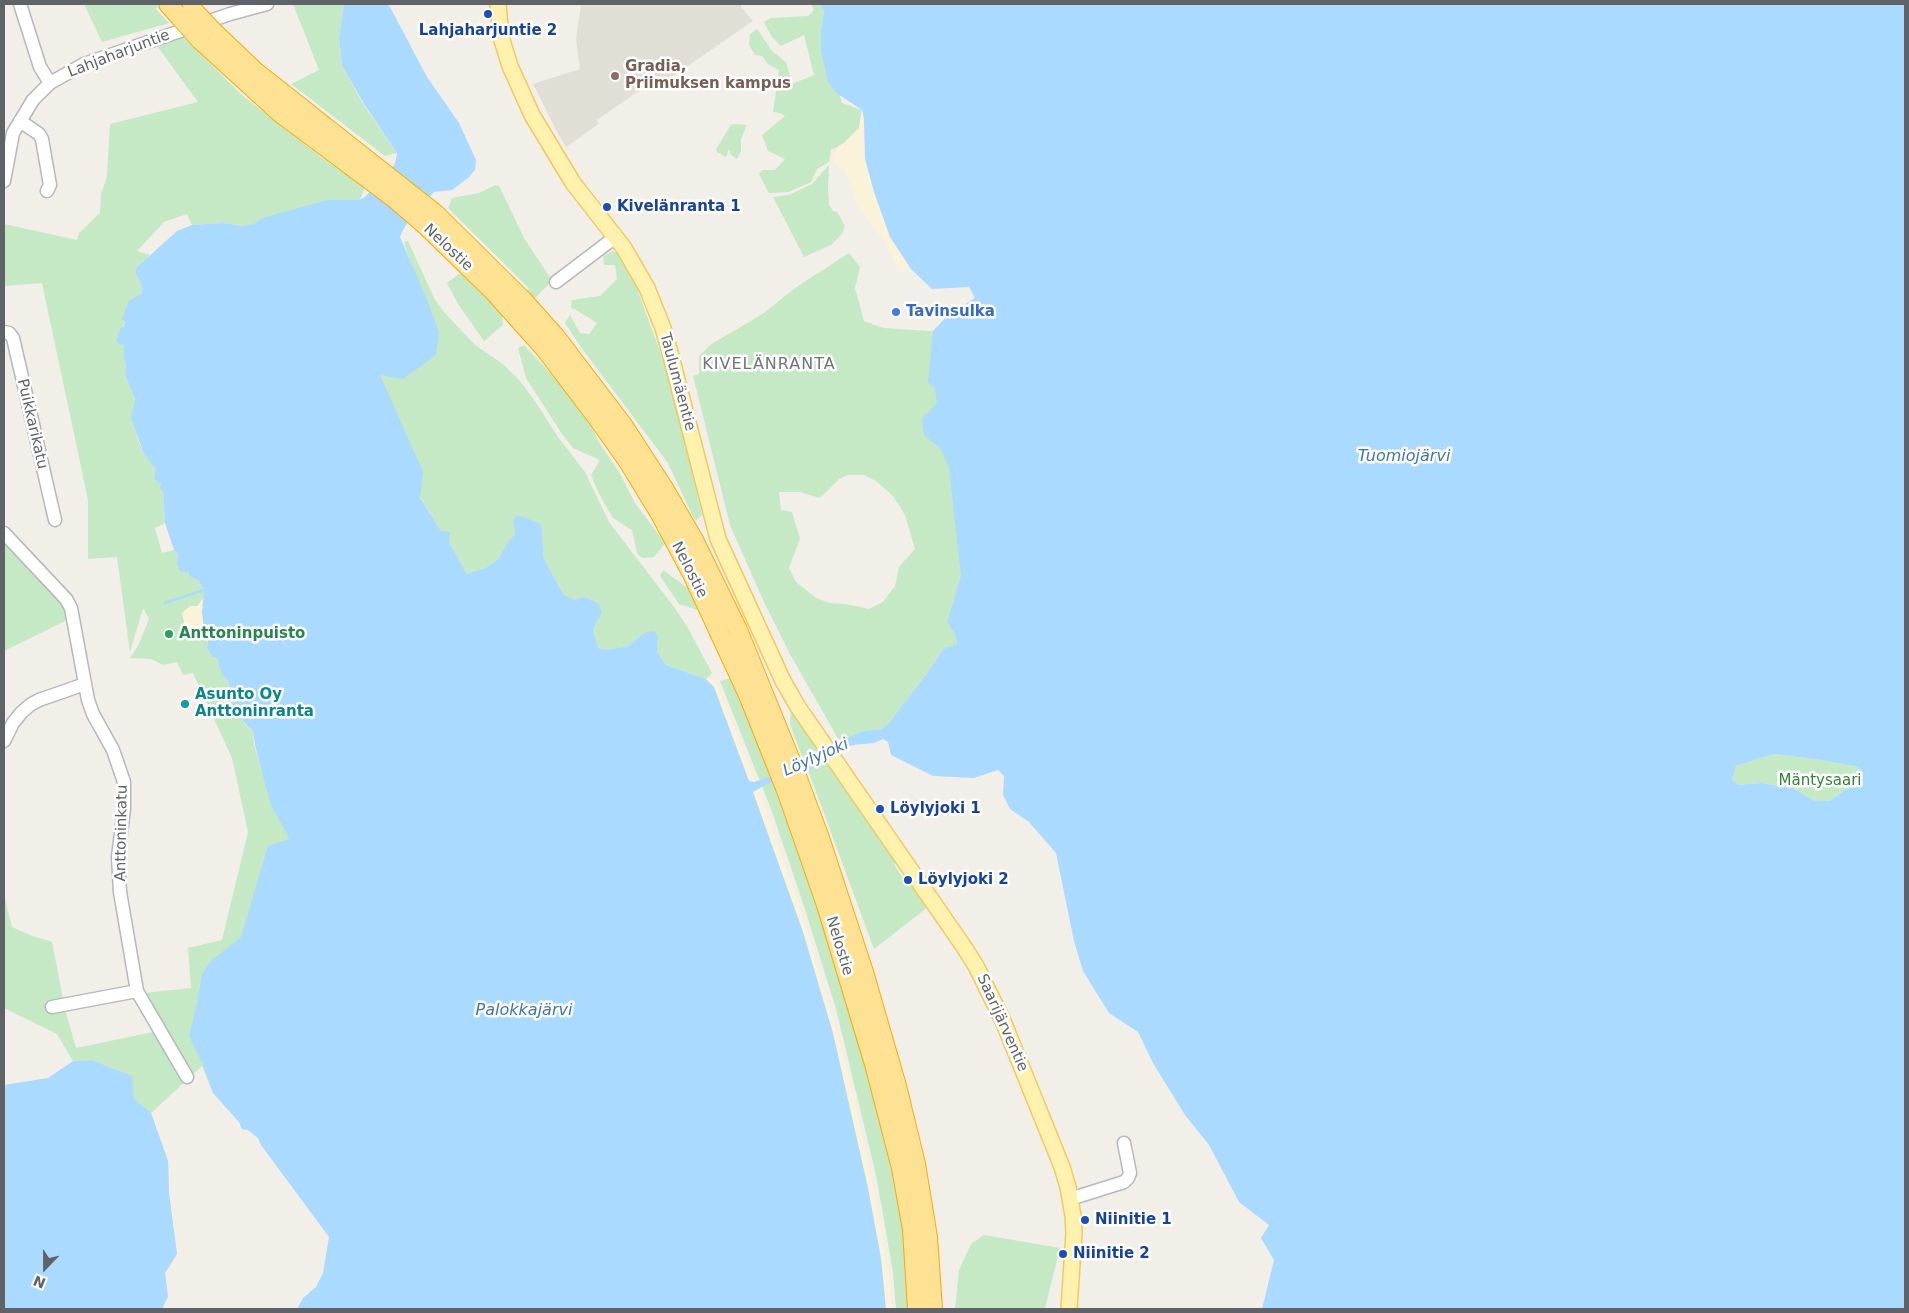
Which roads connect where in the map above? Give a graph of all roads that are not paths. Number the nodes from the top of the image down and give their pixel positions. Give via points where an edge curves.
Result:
1 (20, 4) edge
2 (267, 4) edge
3 (498, 4) edge
4 (181, 8) edge
5 (228, 9) edge
6 (50, 83) junction
7 (12, 128) edge
8 (4, 181) edge
9 (47, 191) dead end
10 (614, 238) junction
11 (556, 282) dead end
12 (4, 332) edge
13 (55, 520) dead end
14 (4, 533) edge
15 (84, 684) junction
16 (4, 741) edge
17 (839, 767) joint
18 (787, 773) junction
19 (137, 991) junction
20 (52, 1007) dead end
21 (187, 1077) dead end
22 (1124, 1143) dead end
23 (1070, 1199) junction
24 (917, 1309) edge
25 (932, 1309) edge
26 (1069, 1309) edge

1 - 6 street via 40,67
2 - 5 street, Lahjaharjuntie
3 - 10 main road, Taulumäentie via 501,37 532,115 573,183
4 - 18 highway, Nelostie, bridge via 280,113 372,171 523,300 556,337 623,424 665,490 718,588 738,630
5 - 6 street, Lahjaharjuntie via 84,64
6 - 7 street, Lahjaharjuntie
7 - 8 street, Lahjaharjuntie
7 - 9 street via 39,134 42,139 50,185
10 - 11 street
10 - 17 main road, Taulumäentie via 637,268 663,328 718,538 783,681
12 - 13 street, Puikkarikatu via 13,338
14 - 15 street, Anttoninkatu via 72,608
15 - 16 street via 30,706 13,723
15 - 19 street, Anttoninkatu via 92,714 113,750 124,782 118,857 120,892
17 - 23 main road, Saarijärventie via 976,966 1040,1110 1062,1167
18 - 24 highway, Nelostie via 892,1133 912,1230
18 - 25 highway, Nelostie via 820,838 864,972 907,1124 928,1237
19 - 20 street
19 - 21 street
22 - 23 street via 1130,1173 1128,1178
23 - 26 main road, Saarijärventie via 1074,1250

